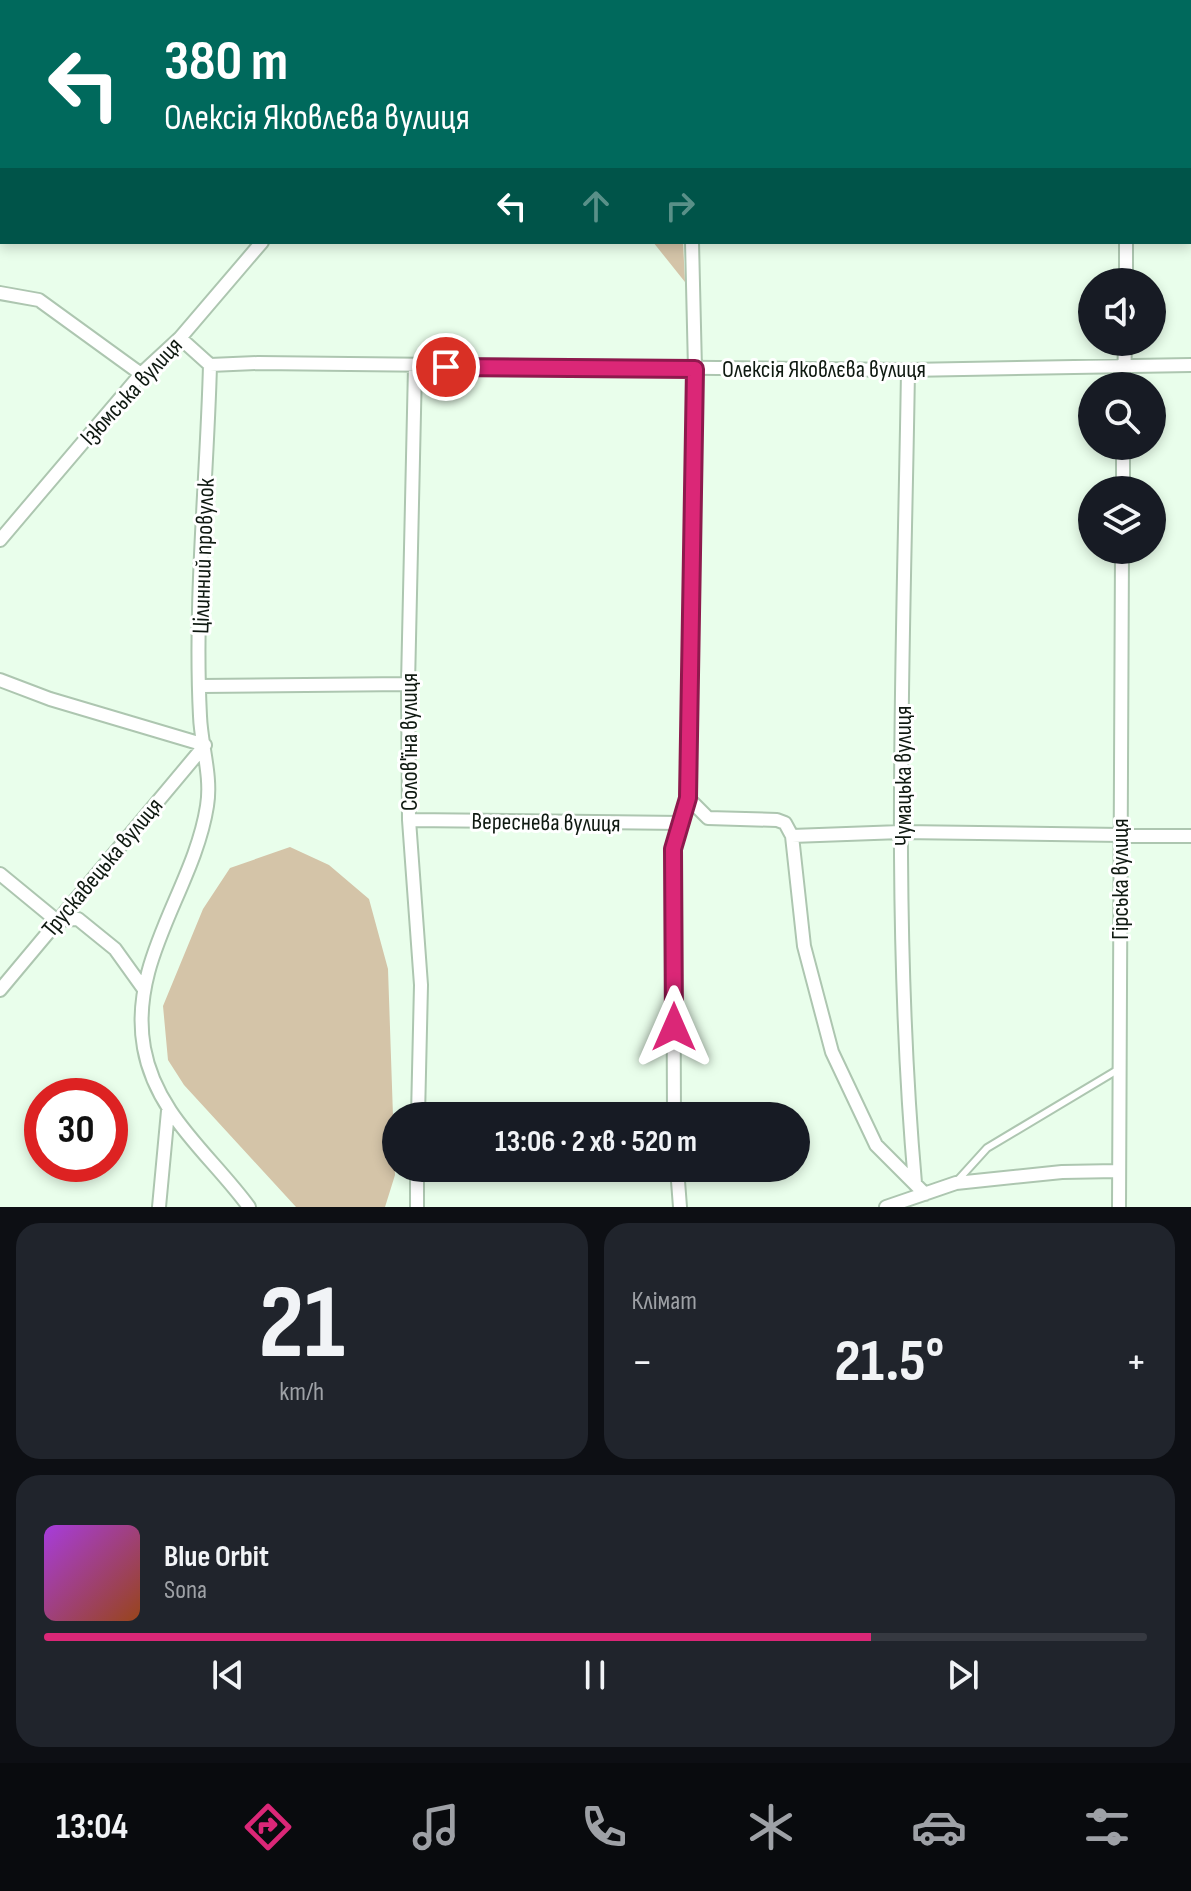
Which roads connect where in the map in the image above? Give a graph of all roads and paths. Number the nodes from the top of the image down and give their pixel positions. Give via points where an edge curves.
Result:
1 (260, 244) edge
2 (692, 244) edge
3 (1126, 244) edge
4 (1126, 268) edge
5 (0, 293) edge
6 (180, 338) junction
7 (1124, 356) edge
8 (210, 365) junction
9 (1124, 365) junction
10 (1191, 365) edge
11 (415, 367) junction
12 (695, 369) junction
13 (908, 370) junction
14 (1124, 372) edge
15 (141, 374) junction
16 (0, 540) edge
17 (1122, 564) edge
18 (0, 680) edge
19 (408, 684) junction
20 (201, 686) junction
21 (205, 745) junction
22 (688, 798) junction
23 (409, 820) junction
24 (682, 823) junction
25 (901, 832) junction
26 (792, 836) junction
27 (1119, 836) junction
28 (1191, 836) edge
29 (0, 874) edge
30 (56, 920) junction
31 (143, 988) junction
32 (0, 990) edge
33 (1122, 1067) junction
34 (418, 1102) edge
35 (674, 1102) edge
36 (168, 1111) junction
37 (1117, 1171) junction
38 (417, 1182) edge
39 (678, 1182) edge
40 (915, 1183) junction
41 (956, 1183) junction
42 (925, 1194) junction
43 (159, 1207) edge
44 (249, 1207) edge
45 (417, 1207) edge
46 (680, 1207) edge
47 (886, 1207) edge
48 (1119, 1207) edge

1 - 6 street, Ізюмська вулиця
2 - 12 street
3 - 4 street
5 - 15 street via 39,300
6 - 8 street
6 - 15 street, Ізюмська вулиця
7 - 9 street
8 - 11 street, Олексія Яковлєва вулиця
8 - 20 street, Цілинний провулок
9 - 10 street, Олексія Яковлєва вулиця
9 - 13 street, Олексія Яковлєва вулиця
9 - 14 street
11 - 12 street, Олексія Яковлєва вулиця
11 - 19 street, Солов'їна вулиця
12 - 13 street, Олексія Яковлєва вулиця
12 - 22 street
13 - 25 street, Чумацька вулиця
15 - 16 street, Ізюмська вулиця
17 - 27 street, Гірська вулиця
18 - 21 street
19 - 20 street
19 - 23 street, Солов'їна вулиця
20 - 21 street, Цілинний провулок
21 - 30 street, Трускавецька вулиця
21 - 31 street, Цілинний провулок via 204,821
22 - 24 street
22 - 26 street via 708,818 777,820
23 - 24 street, Вереснева вулиця
23 - 34 street, Солов'їна вулиця via 421,985
24 - 35 street via 673,849
25 - 26 street
25 - 27 street
25 - 40 street, Чумацька вулиця
26 - 40 street via 804,946 832,1052 876,1145
27 - 28 street
27 - 33 street, Гірська вулиця
29 - 30 street
30 - 31 street via 78,919 115,949
30 - 32 street, Трускавецька вулиця
31 - 36 street, Цілинний провулок via 143,1046
33 - 37 street, Гірська вулиця
33 - 41 lane via 987,1148
36 - 43 street
36 - 44 street
37 - 41 street
37 - 48 street, Гірська вулиця
38 - 45 street
39 - 46 street
40 - 42 street
41 - 42 street
42 - 47 street

